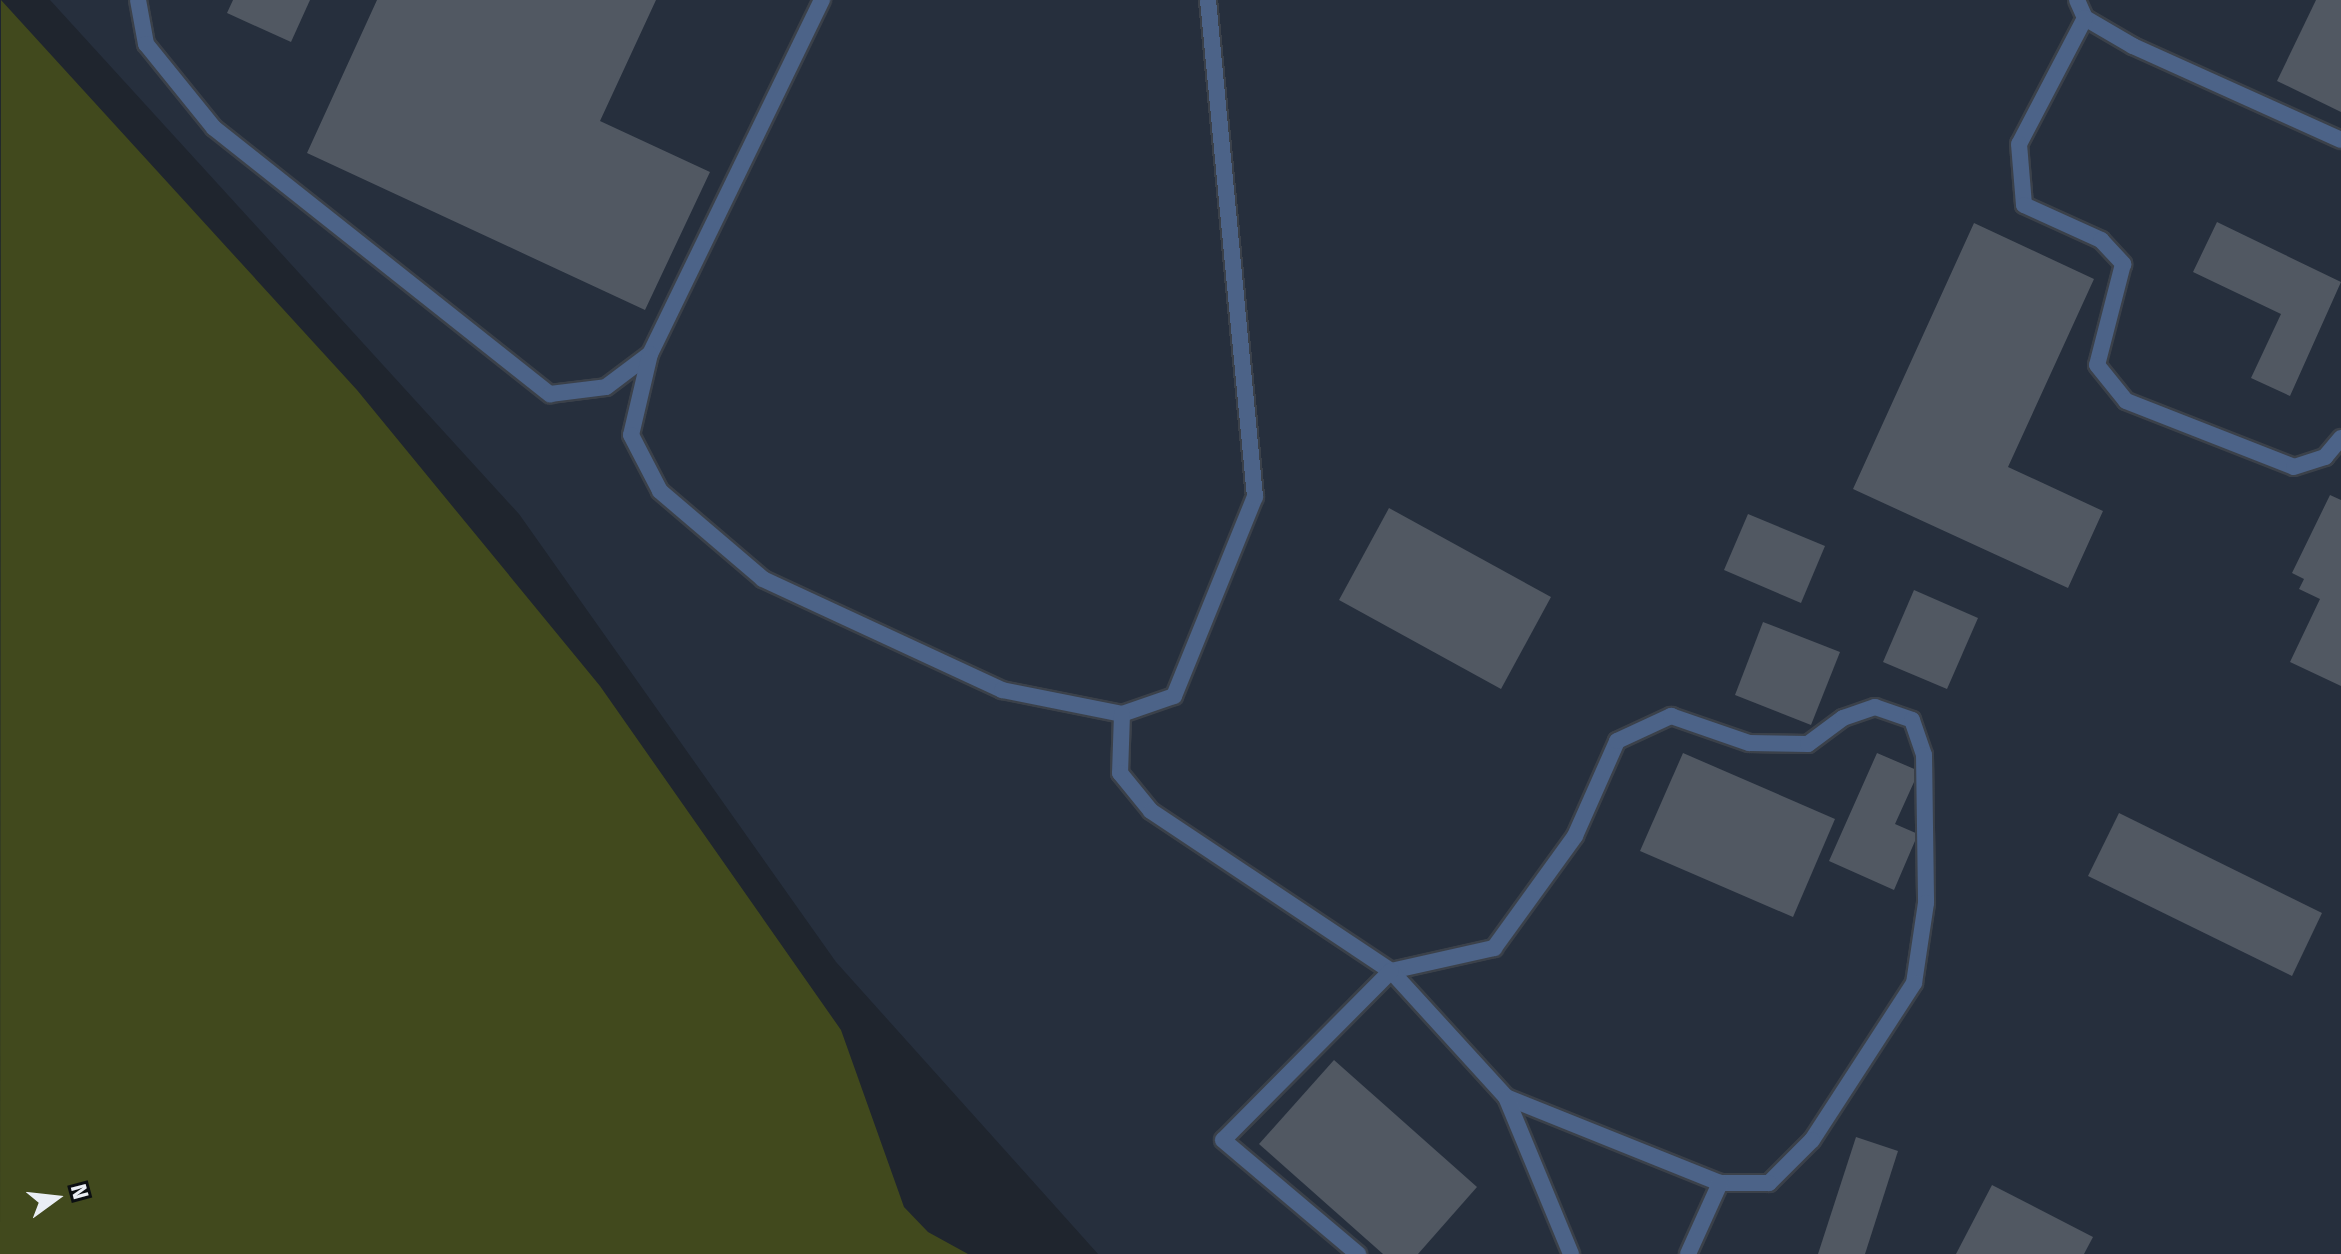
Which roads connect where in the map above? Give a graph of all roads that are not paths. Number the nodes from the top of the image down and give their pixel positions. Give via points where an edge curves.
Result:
1 (138, 0) edge
2 (822, 0) edge
3 (1208, 0) edge
4 (2077, 0) edge
5 (2085, 18) junction
6 (2341, 140) edge
7 (650, 354) junction
8 (2341, 438) edge
9 (1122, 714) junction
10 (1391, 971) junction
11 (1506, 1097) junction
12 (1720, 1183) junction
13 (1358, 1254) edge
14 (1571, 1254) edge
15 (1688, 1254) edge

1 - 7 lane via 146,44 214,128 550,394 606,387
2 - 7 lane
3 - 9 lane via 1255,497 1174,696
4 - 5 lane
5 - 6 lane
5 - 8 lane via 2019,144 2024,205 2101,240 2123,264 2097,365 2126,401 2294,467 2325,457
7 - 9 lane via 631,435 660,491 763,579 1002,690
9 - 10 lane via 1120,773 1151,811
10 - 11 lane
10 - 12 lane via 1494,948 1575,836 1617,741 1671,716 1749,743 1808,744 1843,718 1875,707 1912,720 1924,755 1926,903 1914,983 1812,1140 1769,1183
10 - 13 lane via 1223,1140
11 - 12 lane
11 - 14 lane
12 - 15 lane

